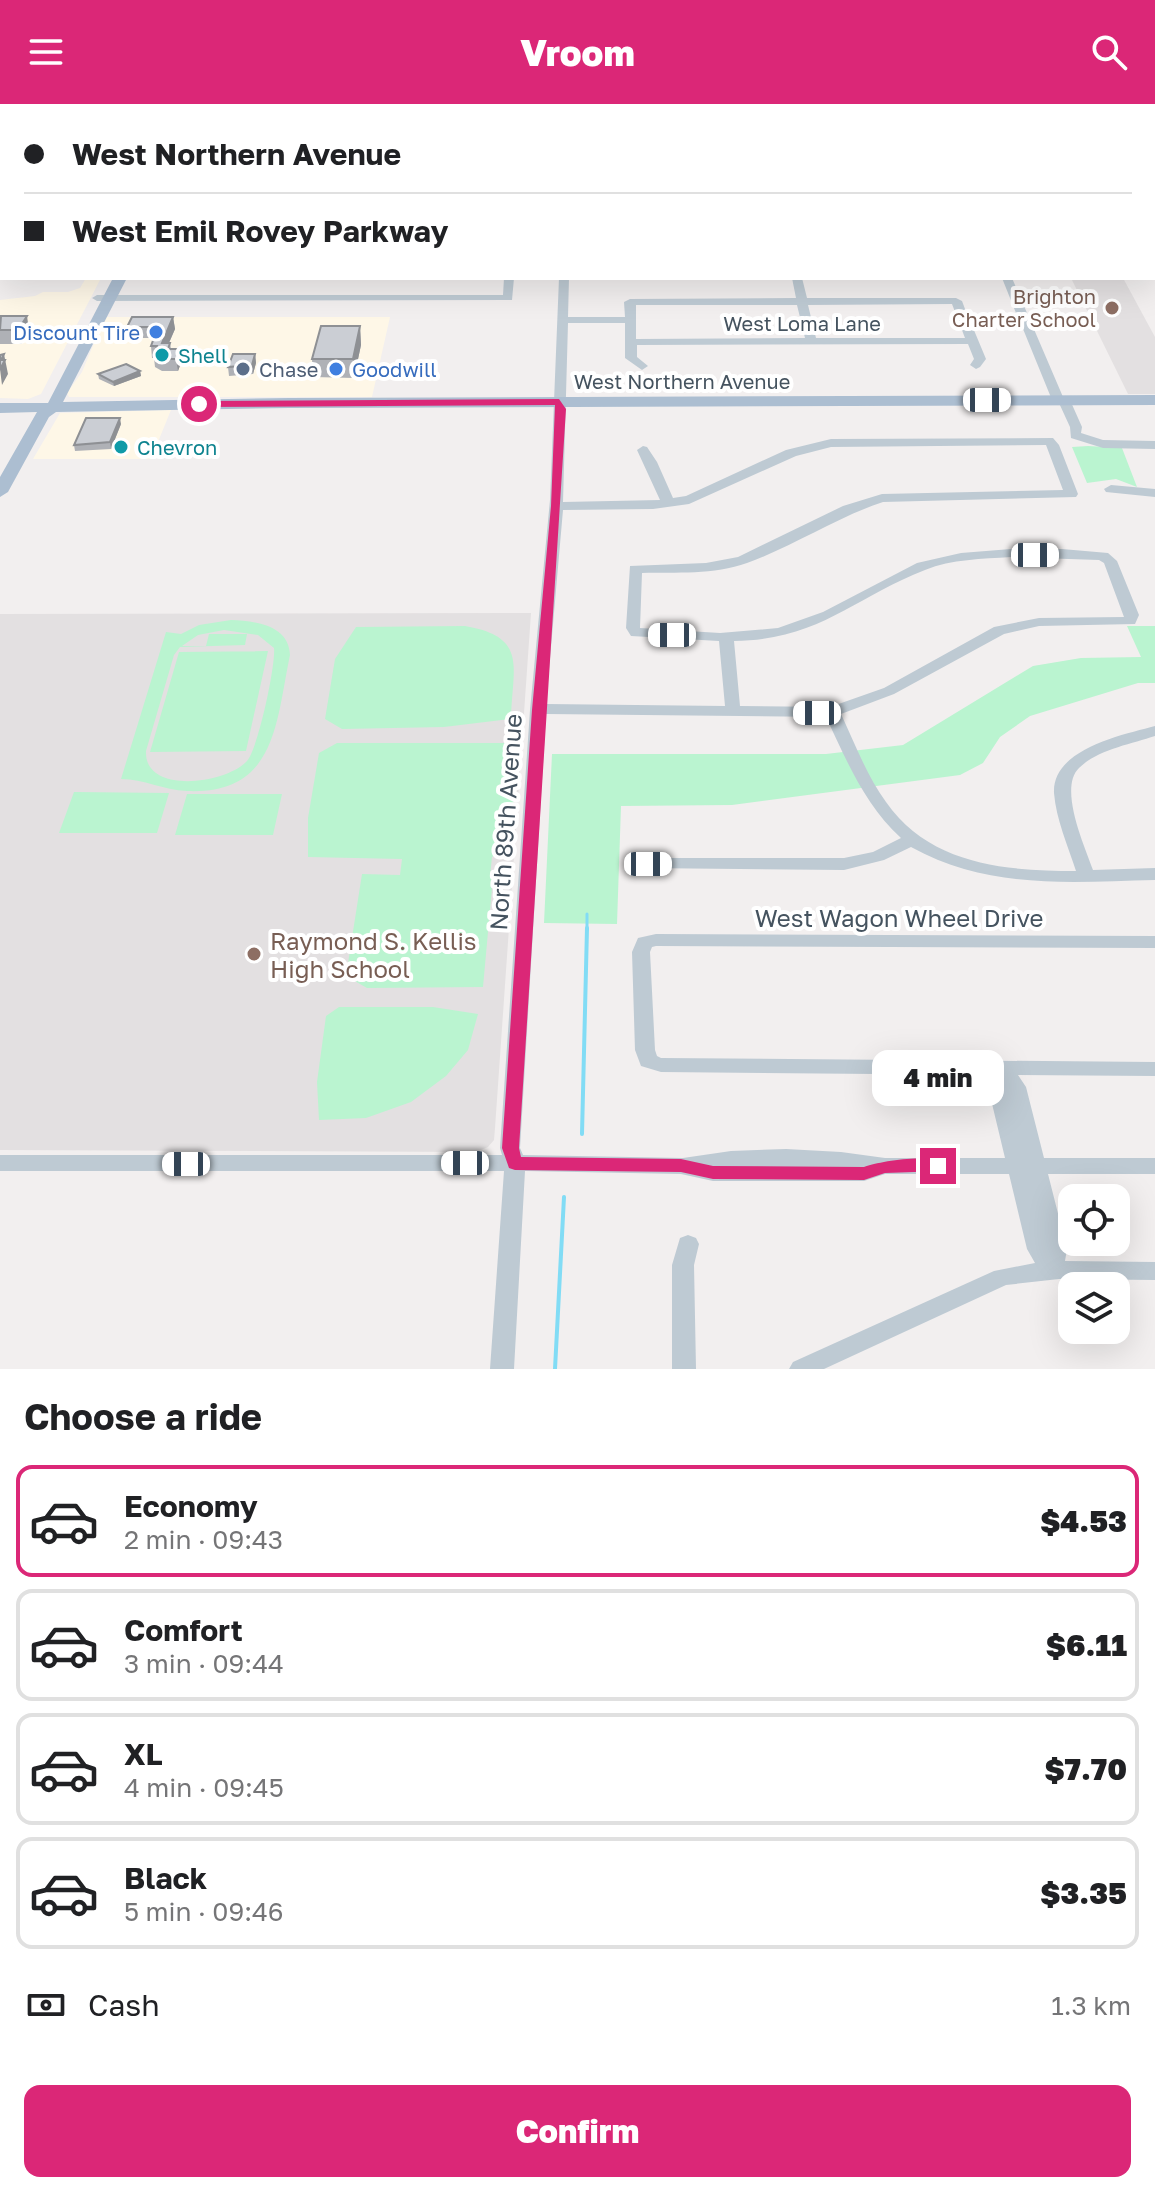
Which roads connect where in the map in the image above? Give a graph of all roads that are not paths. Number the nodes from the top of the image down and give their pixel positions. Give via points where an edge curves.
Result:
1 (108, 280) edge
2 (118, 280) edge
3 (509, 280) edge
4 (564, 280) edge
5 (797, 280) edge
6 (1008, 280) edge
7 (103, 298) junction
8 (802, 302) junction
9 (561, 320) junction
10 (630, 320) junction
11 (964, 320) junction
12 (85, 321) junction
13 (1025, 321) junction
14 (811, 341) junction
15 (973, 341) junction
16 (631, 342) junction
17 (82, 352) junction
18 (976, 365) dead end
19 (642, 366) dead end
20 (1061, 400) junction
21 (1155, 400) edge
22 (559, 402) junction
23 (0, 405) edge
24 (50, 406) junction
25 (775, 445) dead end
26 (1155, 445) edge
27 (643, 450) dead end
28 (791, 453) junction
29 (1111, 489) dead end
30 (0, 492) edge
31 (1155, 493) edge
32 (557, 503) junction
33 (669, 504) junction
34 (726, 635) junction
35 (538, 710) junction
36 (733, 712) junction
37 (832, 712) junction
38 (1155, 731) edge
39 (911, 840) junction
40 (648, 864) dead end
41 (1155, 874) edge
42 (1086, 875) junction
43 (1155, 942) edge
44 (1002, 1068) junction
45 (1155, 1069) edge
46 (0, 1163) edge
47 (515, 1163) junction
48 (1027, 1166) junction
49 (1155, 1166) edge
50 (688, 1244) dead end
51 (1053, 1271) junction
52 (1155, 1271) edge
53 (502, 1369) edge
54 (684, 1369) edge
55 (801, 1369) edge

1 - 7 main road
2 - 7 main road
3 - 7 street via 508,298
4 - 9 street, North 89th Avenue
5 - 8 street
6 - 13 street
7 - 12 main road
7 - 17 main road
8 - 10 street via 630,302
8 - 11 street via 956,301
8 - 14 street
9 - 10 street
9 - 22 street, North 89th Avenue
10 - 16 street
11 - 13 street
11 - 15 street
12 - 17 main road via 77,347
12 - 24 main road
13 - 20 street
14 - 15 street, West Loma Lane
14 - 16 street, West Loma Lane
15 - 18 street via 980,359
16 - 19 street via 631,358
17 - 24 main road
20 - 21 main road, West Northern Avenue
20 - 22 main road, West Northern Avenue
20 - 26 street via 1083,434 1112,444
22 - 24 main road, West Northern Avenue
22 - 32 street, North 89th Avenue
23 - 24 main road, West Northern Avenue
24 - 30 main road
25 - 28 street
27 - 33 street
28 - 33 street via 702,495
28 - 34 street via 853,441 1049,441 1071,494 882,498 742,560 635,569 636,633
29 - 31 street
32 - 33 street
32 - 35 street, North 89th Avenue
34 - 36 street
34 - 37 street via 796,629 919,567 955,557 1103,556 1110,561 1130,621 1039,622 999,630 889,691
35 - 36 street via 585,715 600,710
35 - 47 street, North 89th Avenue via 510,1148
36 - 37 street
37 - 39 street via 882,809
38 - 42 street via 1101,747 1065,771 1062,802
39 - 40 street via 844,864
39 - 42 street via 989,871
41 - 42 street
43 - 44 street, West Wagon Wheel Drive via 644,942 648,1061
44 - 45 street
44 - 48 street via 998,1087
46 - 47 street
47 - 48 street via 681,1166 713,1173
47 - 53 street, North 89th Avenue
48 - 49 street
48 - 51 street via 1038,1249
50 - 54 street via 683,1265
51 - 52 street
51 - 55 street via 1021,1272 984,1284

